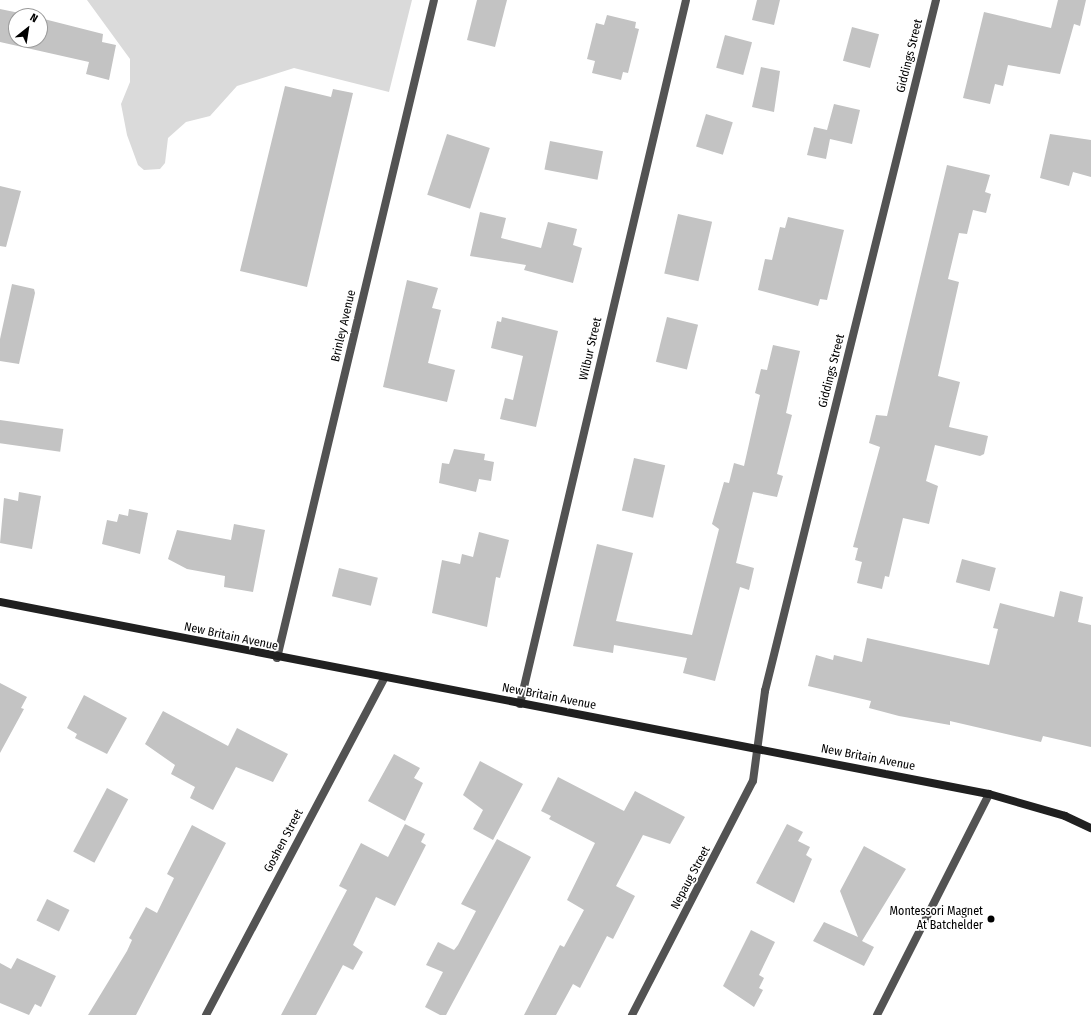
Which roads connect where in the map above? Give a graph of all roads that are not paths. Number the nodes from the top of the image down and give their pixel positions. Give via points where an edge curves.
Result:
1 (434, 0) edge
2 (686, 0) edge
3 (936, 0) edge
4 (0, 602) edge
5 (277, 658) junction
6 (384, 679) junction
7 (520, 704) junction
8 (760, 749) junction
9 (989, 794) junction
10 (1091, 828) edge
11 (206, 1015) edge
12 (632, 1015) edge
13 (877, 1015) edge

1 - 5 street, Brinley Avenue
2 - 7 street, Wilbur Street
3 - 8 street, Giddings Street via 765,691
4 - 5 main road, New Britain Avenue
5 - 6 main road, New Britain Avenue
6 - 7 main road, New Britain Avenue
6 - 11 street, Goshen Street
7 - 8 main road, New Britain Avenue
8 - 9 main road, New Britain Avenue
8 - 12 street, Nepaug Street via 748,795
9 - 10 main road, New Britain Avenue via 1065,816
9 - 13 street

